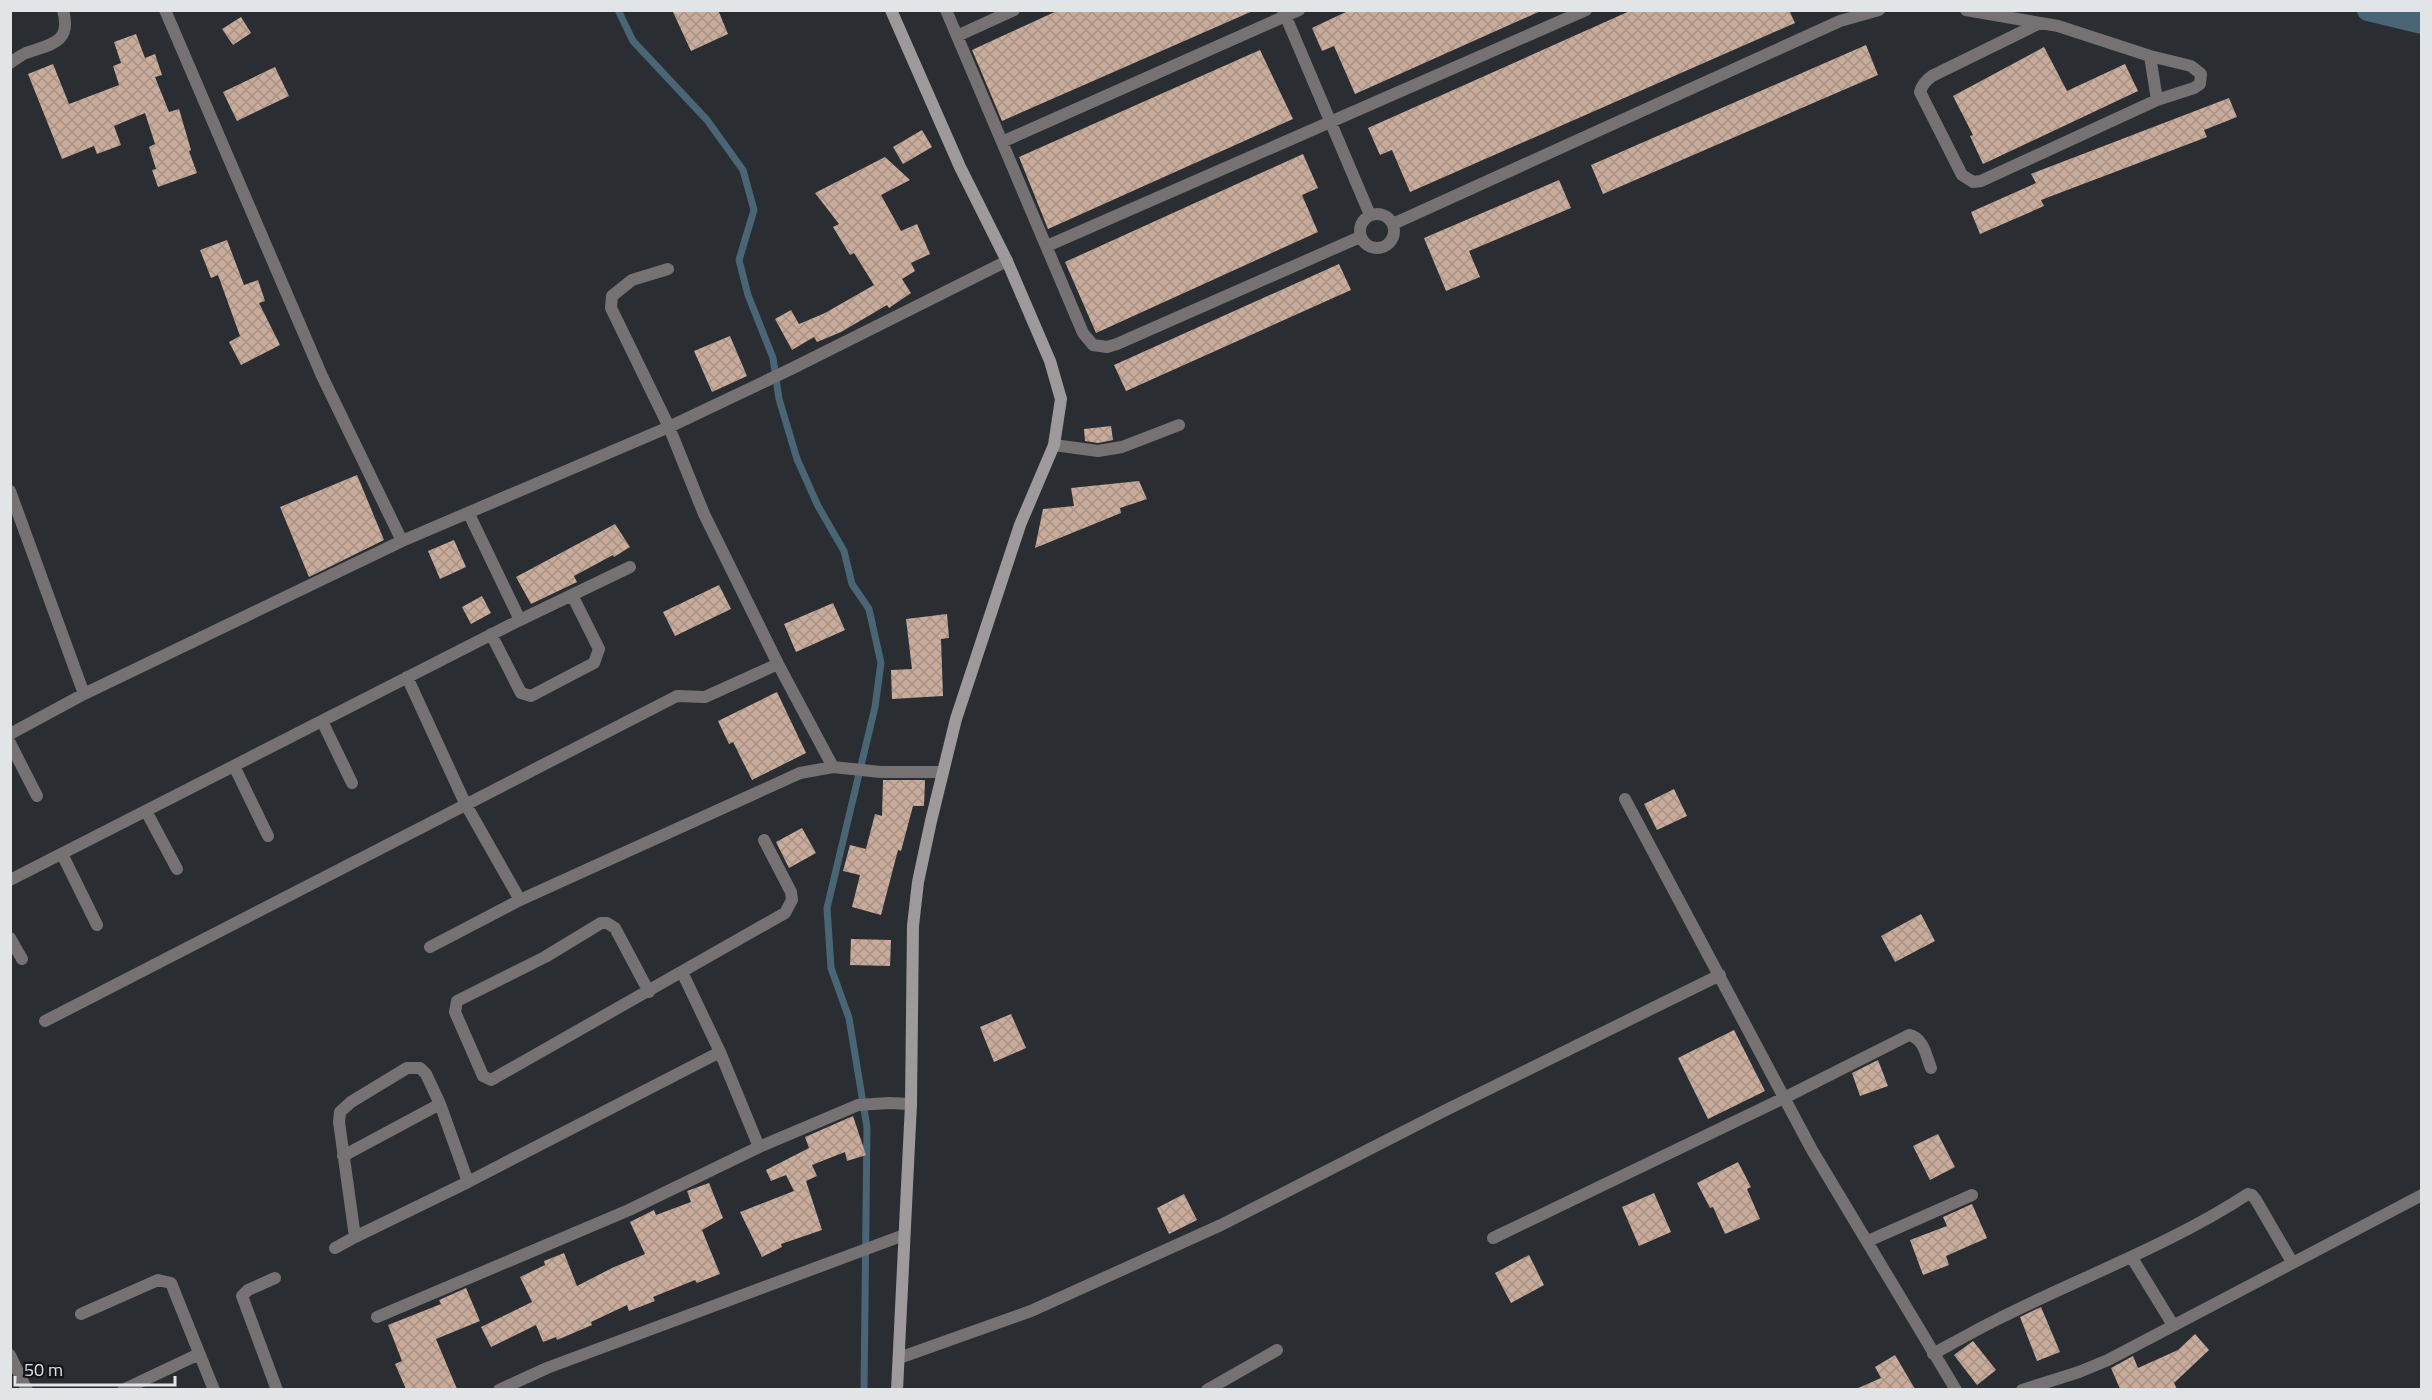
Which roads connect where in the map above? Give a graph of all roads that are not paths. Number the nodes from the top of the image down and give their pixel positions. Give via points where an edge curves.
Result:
1 (63, 10) edge
2 (165, 10) edge
3 (891, 10) edge
4 (946, 10) edge
5 (1014, 10) edge
6 (1299, 10) edge
7 (1586, 10) edge
8 (1879, 10) edge
9 (1966, 10) edge
10 (1284, 14) edge
11 (1839, 16) edge
12 (2040, 23) junction
13 (957, 36) junction
14 (2150, 56) junction
15 (10, 63) edge
16 (2157, 100) junction
17 (1330, 122) junction
18 (1002, 142) junction
19 (1370, 215) junction
20 (1393, 224) junction
21 (1360, 237) junction
22 (1047, 246) junction
23 (1007, 261) junction
24 (668, 269) dead end
25 (1179, 425) dead end
26 (669, 428) junction
27 (1054, 445) junction
28 (10, 491) edge
29 (469, 514) junction
30 (402, 541) junction
31 (630, 567) dead end
32 (572, 595) junction
33 (520, 620) junction
34 (491, 634) junction
35 (778, 664) junction
36 (407, 677) junction
37 (84, 694) junction
38 (322, 721) junction
39 (10, 734) edge
40 (10, 743) edge
41 (234, 766) junction
42 (833, 768) junction
43 (944, 772) junction
44 (352, 783) dead end
45 (37, 796) dead end
46 (1626, 799) dead end
47 (465, 803) junction
48 (146, 811) junction
49 (268, 836) dead end
50 (764, 840) dead end
51 (62, 854) junction
52 (177, 870) dead end
53 (10, 880) edge
54 (520, 900) junction
55 (97, 925) dead end
56 (10, 938) edge
57 (430, 947) dead end
58 (22, 959) dead end
59 (682, 972) junction
60 (1720, 975) junction
61 (649, 992) junction
62 (45, 1021) dead end
63 (720, 1052) junction
64 (1931, 1068) dead end
65 (1784, 1098) junction
66 (440, 1104) junction
67 (911, 1104) junction
68 (759, 1147) junction
69 (343, 1156) junction
70 (468, 1182) junction
71 (1972, 1195) dead end
72 (2421, 1195) edge
73 (904, 1235) junction
74 (356, 1237) junction
75 (1493, 1238) dead end
76 (1868, 1241) junction
77 (335, 1248) dead end
78 (2132, 1257) junction
79 (2292, 1262) junction
80 (275, 1278) dead end
81 (81, 1314) dead end
82 (377, 1317) dead end
83 (2173, 1325) junction
84 (1277, 1350) dead end
85 (10, 1354) edge
86 (199, 1354) junction
87 (1934, 1354) junction
88 (899, 1358) junction
89 (27, 1389) edge
90 (123, 1389) edge
91 (214, 1389) edge
92 (277, 1389) edge
93 (499, 1389) edge
94 (897, 1389) edge
95 (1206, 1389) edge
96 (1956, 1389) edge
97 (2022, 1389) edge

1 - 15 street via 66,26 56,42
2 - 30 street via 322,376
3 - 23 main road via 960,167
4 - 13 street
5 - 13 street
6 - 10 street
7 - 17 street
8 - 11 street
9 - 12 street
10 - 17 street
10 - 18 street
11 - 20 street
12 - 14 street
12 - 16 street via 1932,76 1921,88 1967,180 1981,181
13 - 18 street
14 - 16 street
14 - 16 street via 2191,66 2201,74 2200,84 2194,88
17 - 19 street
17 - 22 street
18 - 22 street
19 - 20 street via 1383,214
19 - 21 street via 1360,227
20 - 21 street via 1393,237 1383,247 1370,247
21 - 22 street via 1107,347 1093,345 1083,333
23 - 26 street
23 - 27 main road via 1059,390 1060,416
24 - 26 street via 632,280 612,296 611,308
25 - 27 street via 1122,447 1098,451
26 - 29 street
26 - 35 street via 704,514
27 - 43 main road via 1020,525 957,718
28 - 37 street
29 - 30 street
29 - 33 street
30 - 37 street
31 - 32 street
32 - 33 street
32 - 34 street via 599,649 598,655 594,663 531,696 521,693
33 - 34 street
34 - 36 street
35 - 42 street
35 - 47 street via 705,697 677,696
36 - 38 street
36 - 47 street
37 - 39 street
38 - 41 street
38 - 44 street
40 - 45 street
41 - 48 street
41 - 49 street
42 - 43 street
42 - 54 street via 800,773
43 - 67 main road via 918,882 913,926
46 - 60 street
47 - 54 street
47 - 62 street
48 - 51 street
48 - 52 street
50 - 59 street via 791,892 792,900 785,913
51 - 53 street
51 - 55 street
54 - 57 street
56 - 58 street
59 - 61 street
59 - 63 street
60 - 65 street
60 - 88 street via 1211,1230 1031,1311
61 - 61 street via 492,1080 483,1076 455,1011 457,1001 545,957 601,923 615,928
63 - 68 street
63 - 70 street
64 - 65 street via 1922,1044 1909,1035
65 - 75 street
65 - 76 street
66 - 69 street
66 - 69 street via 426,1074 420,1068 407,1068 340,1112
66 - 70 street
67 - 68 street via 858,1105
67 - 73 main road
68 - 82 street via 629,1210
69 - 74 street
70 - 74 street
71 - 76 street
72 - 79 street
73 - 88 main road
73 - 93 street
74 - 77 street
76 - 87 street
78 - 79 street via 2252,1194
78 - 83 street
78 - 87 street via 1999,1318
79 - 83 street
80 - 92 street via 243,1296
81 - 86 street via 158,1280 167,1281
83 - 97 street via 2108,1360
84 - 95 street
85 - 89 street
86 - 90 street
86 - 91 street
87 - 96 street
88 - 94 main road

